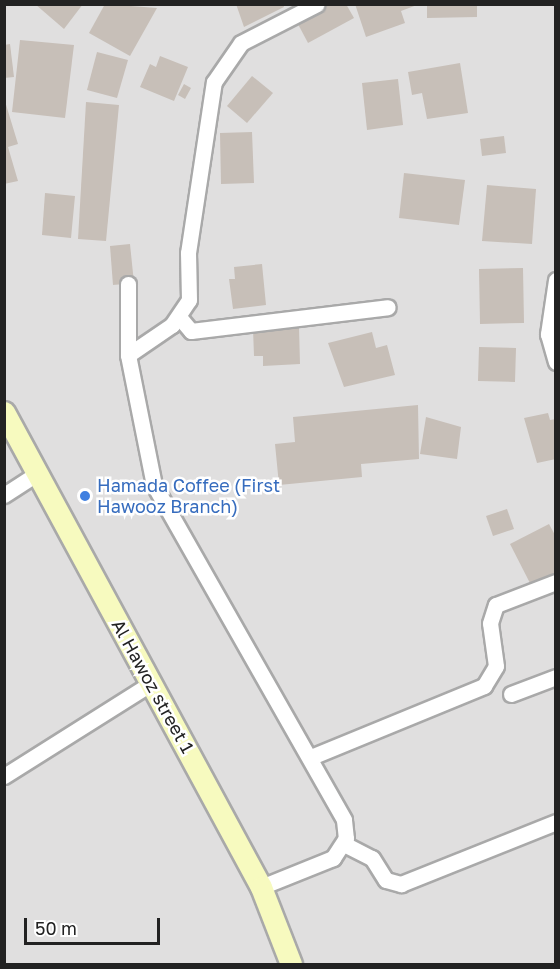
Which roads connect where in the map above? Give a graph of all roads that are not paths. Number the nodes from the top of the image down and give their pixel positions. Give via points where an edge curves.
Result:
1 (318, 4) edge
2 (555, 280) edge
3 (128, 284) dead end
4 (388, 307) dead end
5 (180, 318) junction
6 (128, 355) junction
7 (555, 362) edge
8 (4, 412) edge
9 (36, 474) junction
10 (4, 495) edge
11 (555, 582) edge
12 (555, 677) edge
13 (153, 682) junction
14 (511, 694) dead end
15 (311, 757) junction
16 (4, 776) edge
17 (555, 822) edge
18 (344, 844) junction
19 (261, 887) junction
20 (291, 964) edge

1 - 5 street via 241,43 214,82 188,253 191,290
2 - 7 street via 548,333
3 - 6 street
4 - 5 street via 191,331
5 - 6 street
6 - 15 street via 154,485 205,582
8 - 9 main road, Al Hawoz street 1
9 - 10 street
9 - 13 main road, Al Hawoz street 1
11 - 15 street via 496,605 490,623 496,666 484,686
12 - 14 street
13 - 16 street
13 - 19 main road, Al Hawoz street 1
15 - 18 street via 344,820
17 - 18 street via 401,884 386,880 372,858
18 - 19 street via 328,862
19 - 20 main road, Al Hawoz street 1

